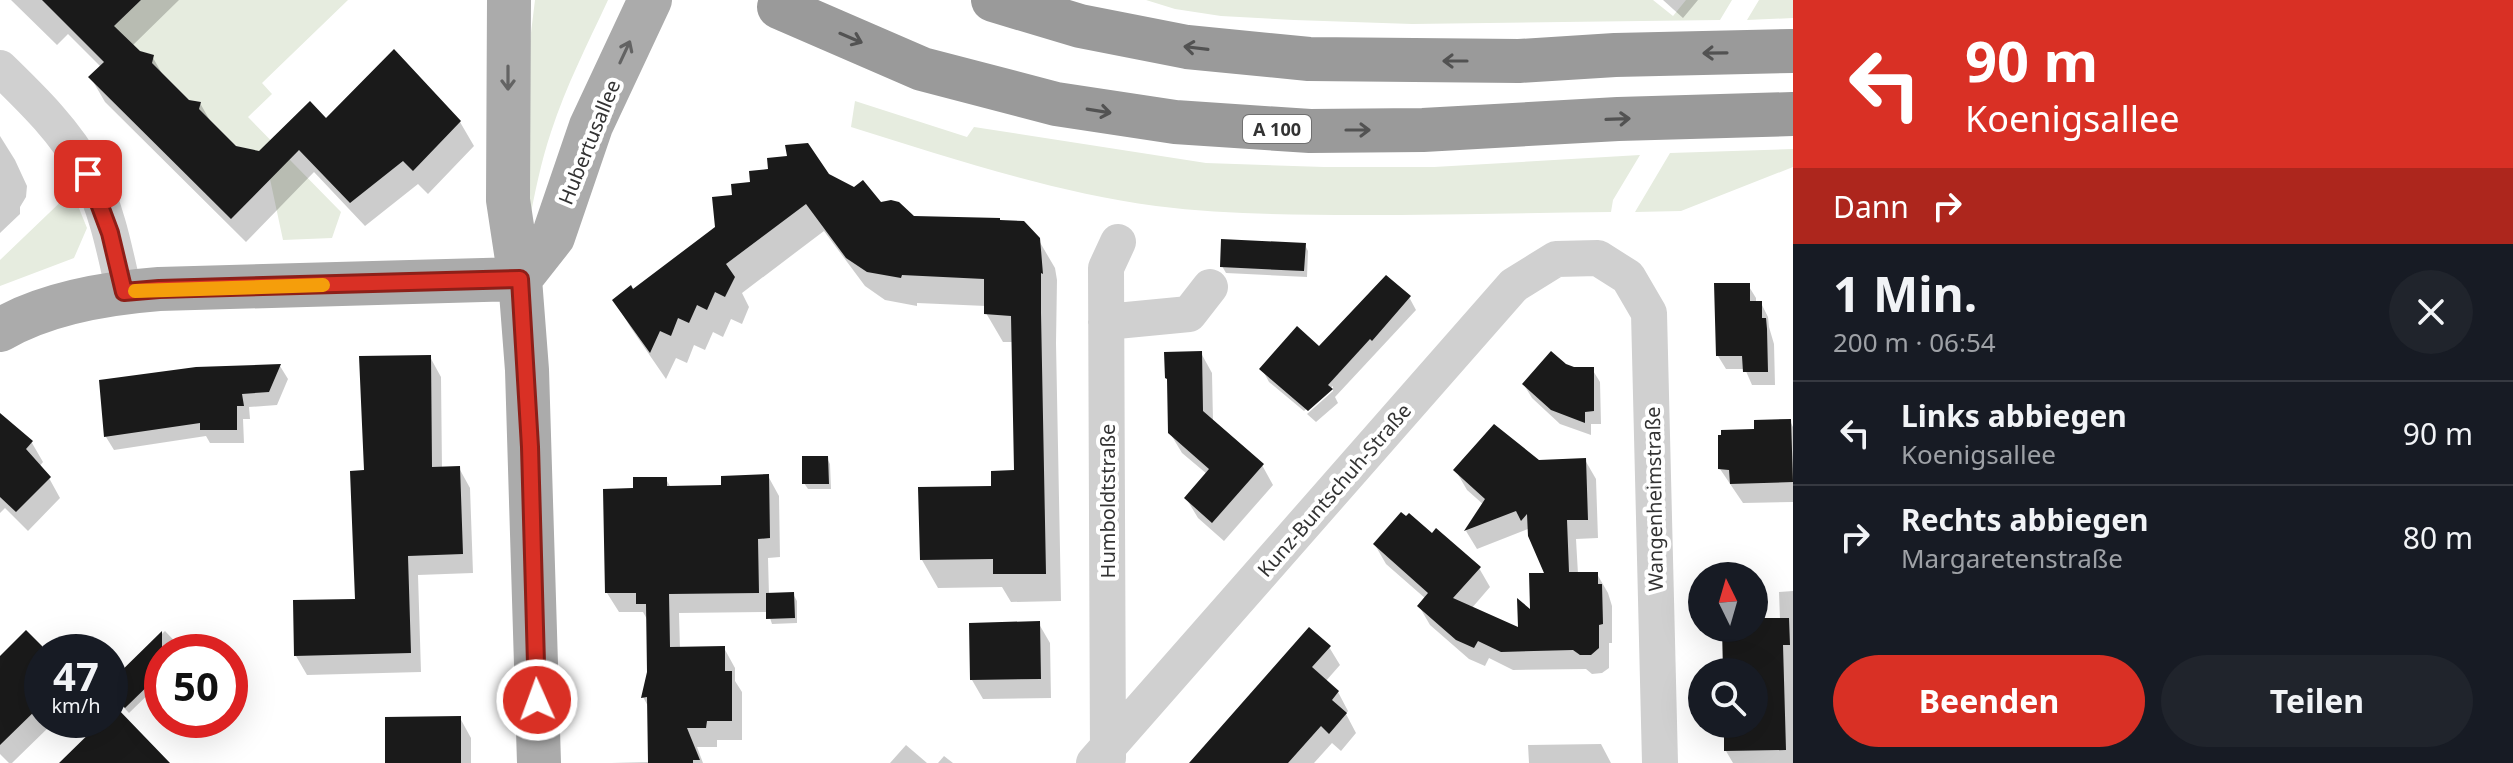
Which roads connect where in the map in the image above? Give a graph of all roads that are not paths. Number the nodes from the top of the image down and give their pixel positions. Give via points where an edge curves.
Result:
1 (509, 0) edge
2 (650, 0) edge
3 (993, 0) edge
4 (779, 7) dead end
5 (1793, 51) edge
6 (0, 68) edge
7 (1793, 114) edge
8 (1118, 242) dead end
9 (1598, 258) joint
10 (520, 279) junction
11 (1210, 287) dead end
12 (124, 292) junction
13 (1106, 322) junction
14 (0, 330) edge
15 (1103, 757) edge
16 (539, 763) edge
17 (1660, 763) edge

1 -> 10 main road via 508,200
10 -> 2 main road, Hubertusallee via 553,237 591,126
5 -> 3 highway via 1519,61 1309,59 1187,47 1080,26
4 -> 7 highway, A 100 via 922,69 1056,104 1175,122 1310,131 1423,130
6 - 12 street via 62,133 88,174
8 - 13 street, Humboldtstraße via 1106,268
9 - 15 street, Kunz-Buntschuh-Straße via 1556,259 1514,285
9 - 17 street, Wangenheimstraße via 1628,277 1649,313
10 - 12 main road
10 - 16 main road
11 - 13 street via 1189,314
12 - 14 main road via 56,307
13 - 15 street, Humboldtstraße

